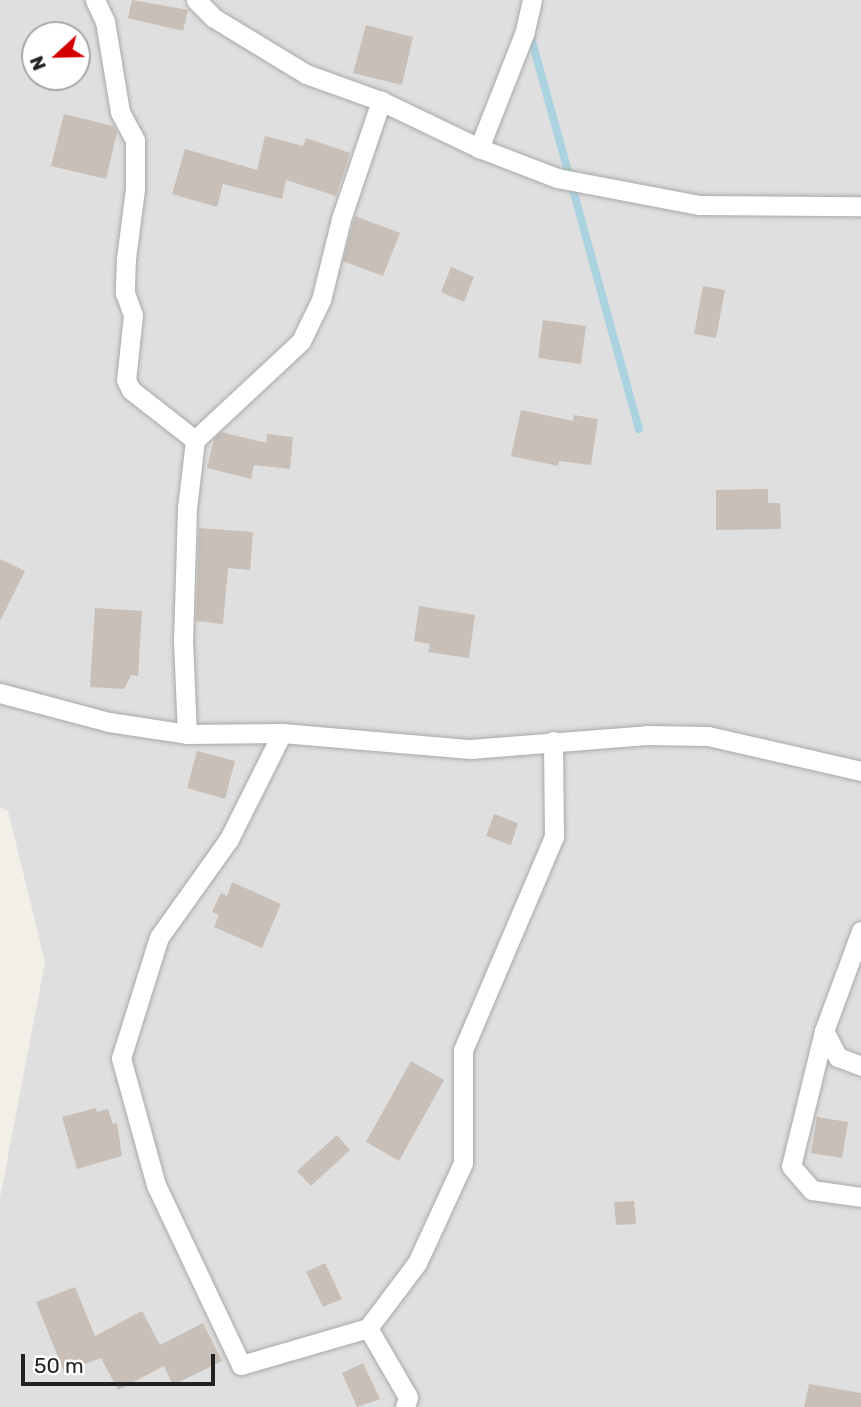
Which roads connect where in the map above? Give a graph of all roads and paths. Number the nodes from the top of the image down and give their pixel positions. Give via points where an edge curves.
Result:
1 (95, 0) edge
2 (197, 0) edge
3 (532, 0) edge
4 (381, 101) junction
5 (479, 148) junction
6 (861, 206) edge
7 (195, 440) junction
8 (0, 693) edge
9 (282, 733) junction
10 (187, 734) junction
11 (553, 741) junction
12 (861, 771) edge
13 (861, 931) edge
14 (824, 1031) junction
15 (861, 1066) edge
16 (861, 1197) edge
17 (368, 1328) junction
18 (405, 1407) edge

1 - 7 street via 105,21 120,112 135,140 135,189 126,258 125,293 133,315 126,380 131,390
2 - 4 street via 214,18 306,74
3 - 5 street
4 - 5 street
4 - 7 street via 341,219 321,300 300,341
5 - 6 street via 557,178 699,205
7 - 10 street via 187,508 183,640
8 - 10 street via 109,722
9 - 10 street
9 - 11 street via 470,749
9 - 17 street via 229,839 159,937 121,1058 156,1185 241,1365
11 - 12 street via 708,736
11 - 17 street via 554,837 463,1050 463,1163 417,1263
13 - 14 street
14 - 15 street via 838,1057
14 - 16 street via 791,1166 812,1190
17 - 18 street via 408,1397

